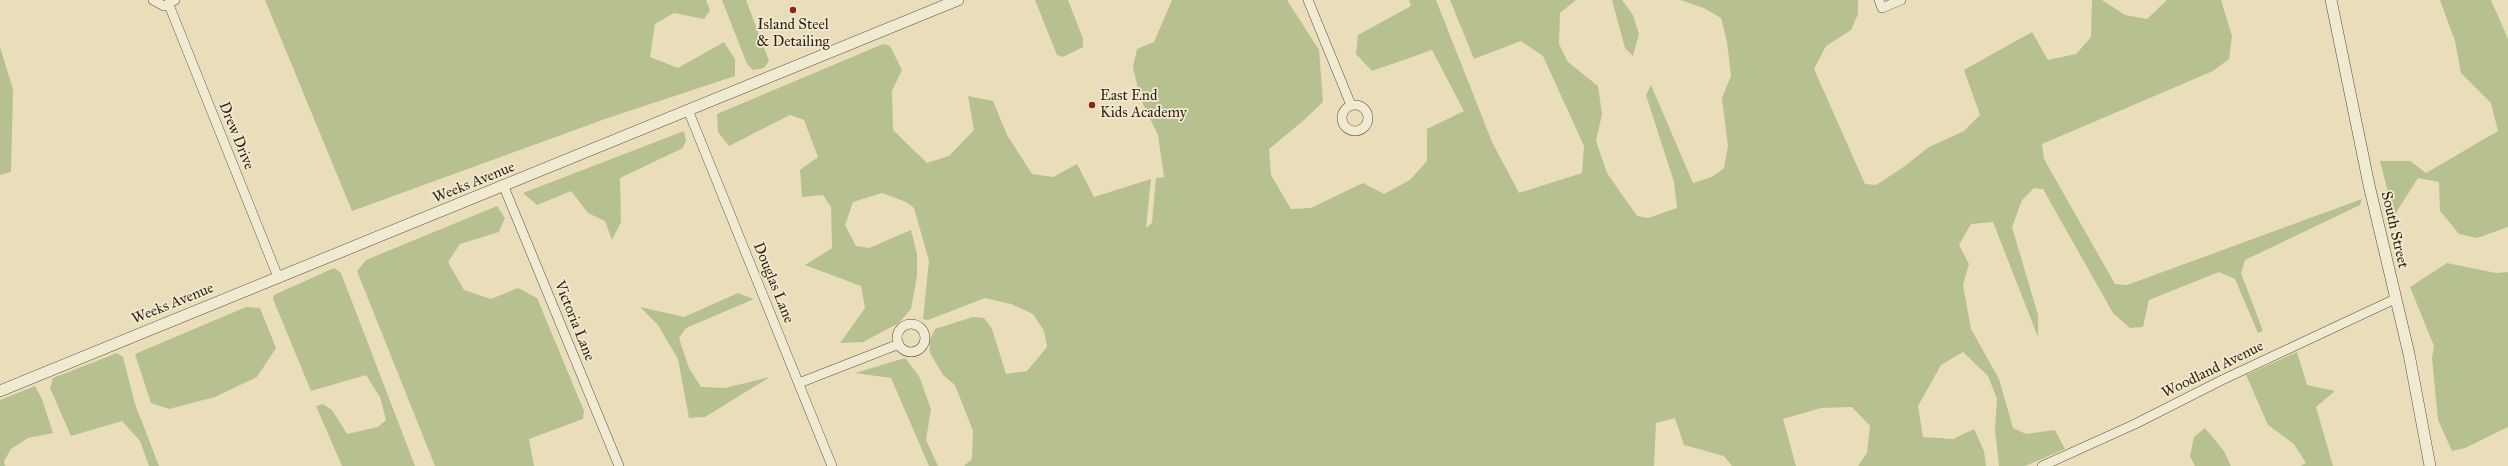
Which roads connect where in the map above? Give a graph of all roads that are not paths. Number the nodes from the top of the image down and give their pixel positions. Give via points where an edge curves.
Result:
1 (153, 0) edge
2 (958, 0) edge
3 (1308, 0) edge
4 (1901, 0) edge
5 (2331, 0) edge
6 (172, 3) edge
7 (1881, 4) edge
8 (1351, 105) dead end
9 (688, 110) junction
10 (504, 187) junction
11 (278, 277) junction
12 (2395, 299) junction
13 (898, 344) dead end
14 (799, 383) junction
15 (0, 391) edge
16 (619, 466) edge
17 (832, 466) edge
18 (2042, 466) edge
19 (2430, 466) edge

1 - 6 street, Drew Drive via 160,5
2 - 9 street, Weeks Avenue
3 - 8 street
4 - 7 street
5 - 12 street, South Street
6 - 11 street, Drew Drive
9 - 10 street, Weeks Avenue
9 - 14 street, Douglas Lane
10 - 11 street, Weeks Avenue
10 - 16 street, Victoria Lane
11 - 15 street, Weeks Avenue
12 - 18 street, Woodland Avenue
12 - 19 street, South Street via 2409,354
13 - 14 street
14 - 17 street, Douglas Lane

